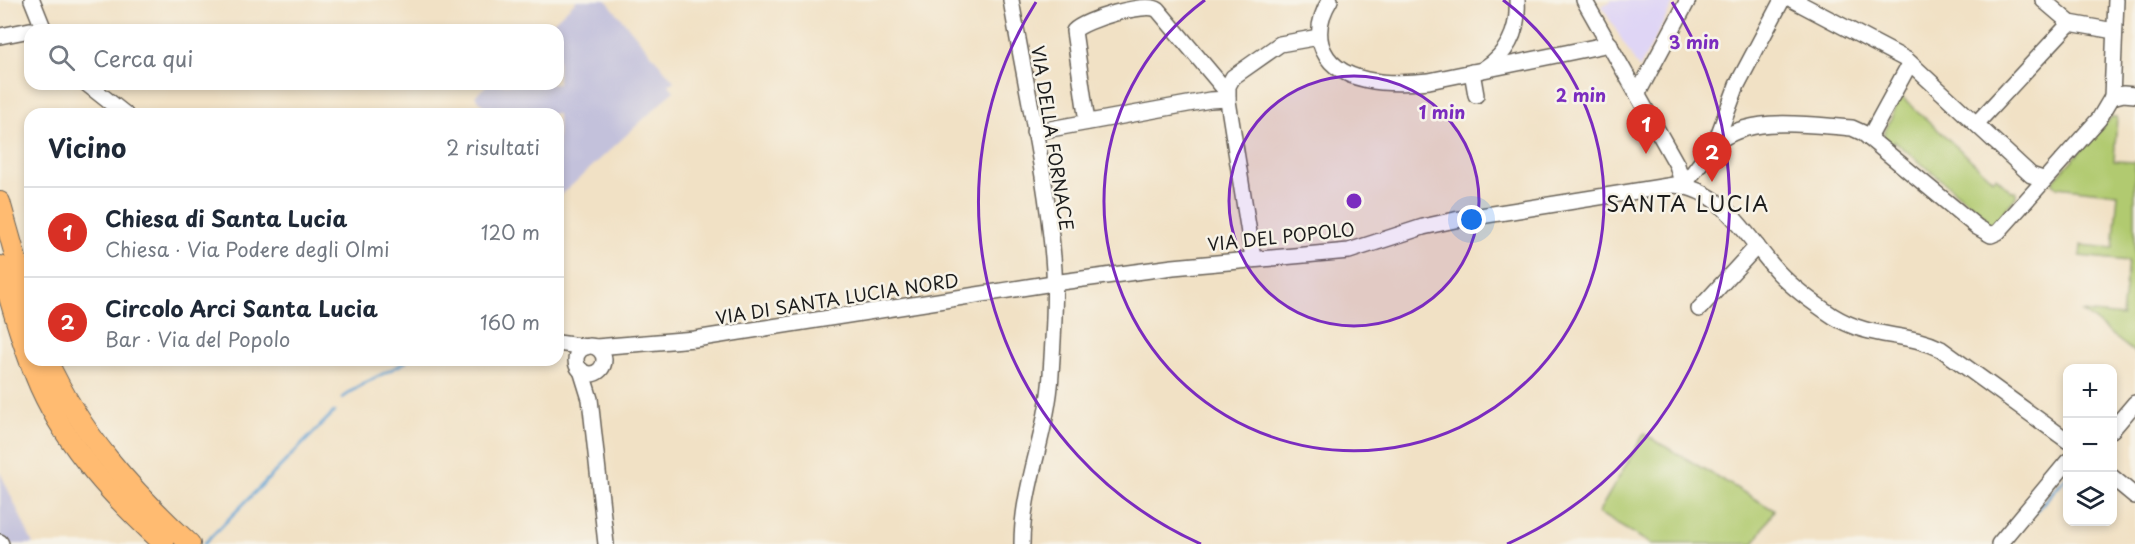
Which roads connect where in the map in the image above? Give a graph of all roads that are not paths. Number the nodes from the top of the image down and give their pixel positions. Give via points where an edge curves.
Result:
1 (32, 0) edge
2 (1011, 0) edge
3 (1330, 0) edge
4 (1517, 0) edge
5 (1584, 0) edge
6 (1688, 0) edge
7 (1782, 0) edge
8 (1793, 0) edge
9 (2043, 0) edge
10 (2116, 0) edge
11 (1151, 3) edge
12 (2070, 22) junction
13 (36, 24) edge
14 (2114, 31) junction
15 (24, 32) edge
16 (0, 36) edge
17 (1319, 37) junction
18 (1610, 44) junction
19 (1910, 63) junction
20 (1477, 71) junction
21 (95, 90) edge
22 (1638, 93) junction
23 (1476, 95) dead end
24 (2135, 95) edge
25 (1227, 96) junction
26 (2112, 97) junction
27 (117, 108) edge
28 (1087, 122) junction
29 (1976, 124) junction
30 (1034, 132) junction
31 (1869, 138) junction
32 (1715, 144) junction
33 (2043, 179) junction
34 (1683, 186) junction
35 (0, 202) edge
36 (1756, 246) junction
37 (1253, 258) junction
38 (0, 266) edge
39 (1053, 283) junction
40 (24, 287) edge
41 (1699, 309) dead end
42 (564, 344) edge
43 (24, 345) edge
44 (625, 346) junction
45 (591, 347) junction
46 (31, 366) edge
47 (50, 366) edge
48 (600, 368) junction
49 (581, 369) junction
50 (590, 399) junction
51 (2135, 403) edge
52 (2117, 424) edge
53 (2063, 438) edge
54 (2063, 466) edge
55 (2117, 481) edge
56 (2135, 496) edge
57 (164, 544) edge
58 (190, 544) edge
59 (606, 544) edge
60 (1022, 544) edge
61 (1999, 544) edge

1 - 13 street
2 - 30 street, VIA DELLA FORNACE
3 - 17 street
4 - 20 street via 1516,27 1511,39 1502,54
5 - 18 street
6 - 22 street
7 - 32 street via 1737,85
8 - 19 street
9 - 12 street
10 - 14 street
11 - 25 street
11 - 28 street via 1086,23 1074,31
12 - 14 street
12 - 29 street
14 - 26 street
15 - 16 street
17 - 20 street via 1325,55 1335,67 1368,80 1419,82
17 - 25 street via 1280,44 1233,77
18 - 20 street
18 - 22 street
19 - 29 street
19 - 31 street
20 - 23 street
21 - 27 street
22 - 34 street
24 - 26 street
25 - 28 street
25 - 37 street
26 - 33 street via 2098,119
28 - 30 street
29 - 33 street via 2031,175
30 - 39 street, VIA DELLA FORNACE
31 - 32 street via 1852,128 1761,125 1732,132
31 - 33 street via 1988,235 1998,232
32 - 34 street
34 - 36 street, VIA DEL POPOLO via 1725,208
34 - 37 street, VIA DEL POPOLO via 1655,187 1455,220 1349,251
35 - 40 main road
36 - 41 street
36 - 53 street, VIA DEL POPOLO via 1788,282 1831,314 1862,331 1926,342 1941,349
37 - 39 street, VIA DEL POPOLO
38 - 43 main road
39 - 44 street, VIA DI SANTA LUCIA NORD via 695,339
39 - 60 street, VIA DELLA FORNACE via 1049,398 1022,515
42 - 45 street, VIA DI SANTA LUCIA NORD
44 - 45 street, VIA DI SANTA LUCIA NORD
44 - 48 street via 612,352
45 - 48 street via 602,353
45 - 49 street via 580,350 576,359
46 - 57 main road via 61,426 98,477
47 - 58 main road via 94,443 139,496
48 - 49 street via 588,373
48 - 50 street
49 - 50 street
50 - 59 street
51 - 52 street
54 - 61 street
55 - 56 street

